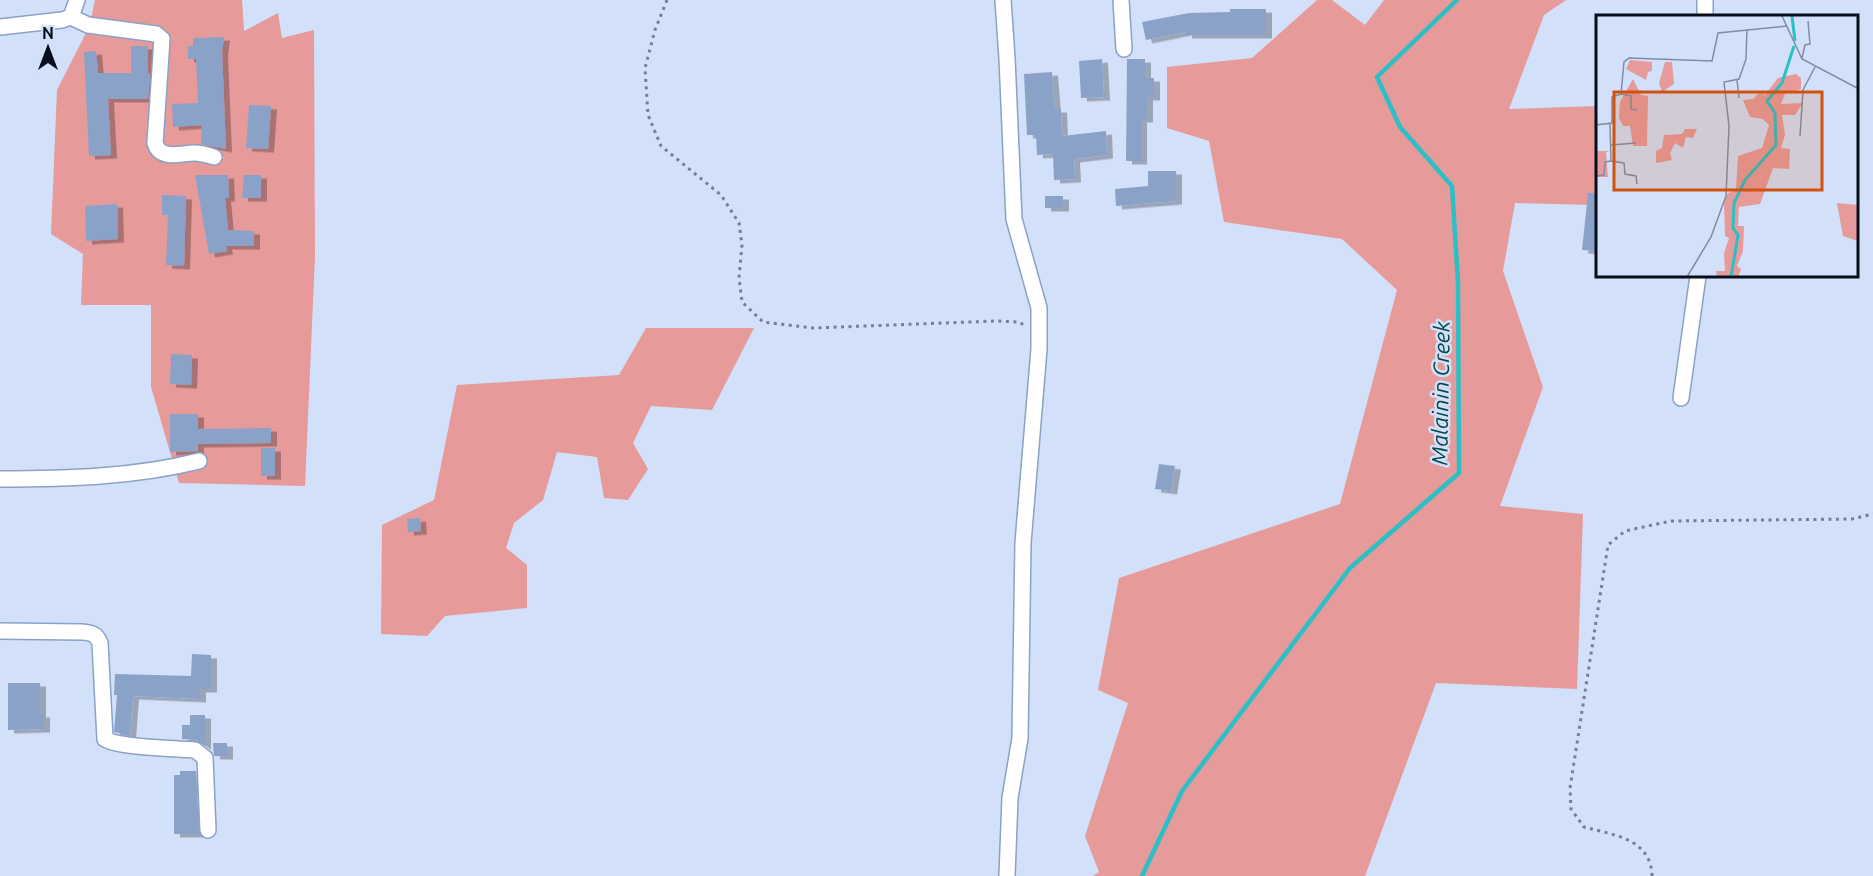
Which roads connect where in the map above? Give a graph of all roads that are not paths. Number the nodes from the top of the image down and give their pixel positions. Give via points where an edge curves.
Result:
1 (77, 0) edge
2 (1003, 0) edge
3 (1121, 0) edge
4 (1705, 0) edge
5 (1704, 15) edge
6 (70, 17) junction
7 (0, 27) edge
8 (1124, 49) dead end
9 (214, 157) dead end
10 (1698, 278) edge
11 (1681, 398) dead end
12 (199, 461) dead end
13 (0, 479) edge
14 (0, 631) edge
15 (208, 830) dead end
16 (1007, 876) edge

1 - 6 street
2 - 16 street via 1014,219 1039,308 1023,543 1020,738 1010,798
3 - 8 street
4 - 5 street
6 - 7 street
6 - 9 street via 88,25 156,34 162,39 157,149 170,155 197,153
10 - 11 street
12 - 13 street via 160,471
14 - 15 street via 82,632 98,636 105,739 202,754

